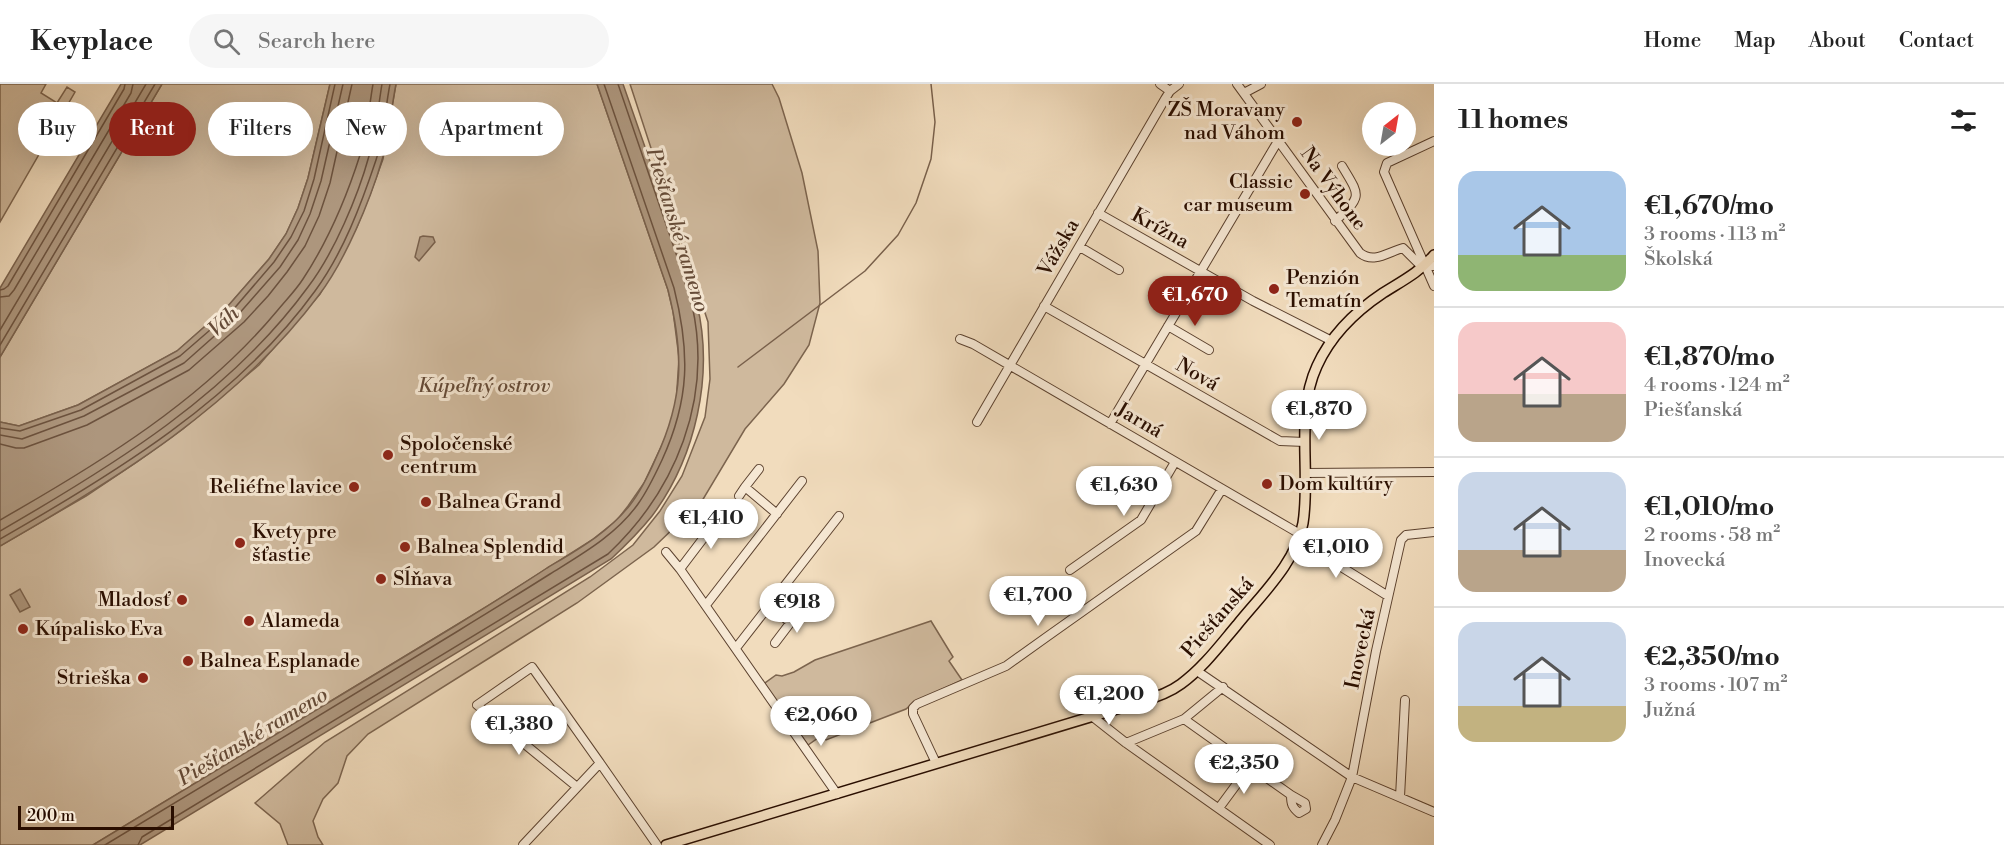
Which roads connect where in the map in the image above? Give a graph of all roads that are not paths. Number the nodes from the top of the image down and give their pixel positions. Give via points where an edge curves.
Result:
1 (1160, 84) edge
2 (1179, 84) edge
3 (1237, 84) edge
4 (1261, 84) edge
5 (1170, 91) junction
6 (1244, 93) junction
7 (1278, 141) junction
8 (1434, 141) edge
9 (1342, 166) dead end
10 (1098, 213) junction
11 (1335, 221) junction
12 (1080, 247) junction
13 (1434, 255) edge
14 (1429, 266) edge
15 (1119, 270) dead end
16 (1201, 272) junction
17 (1434, 286) edge
18 (1044, 306) junction
19 (1168, 326) junction
20 (960, 339) dead end
21 (1332, 341) junction
22 (1209, 350) dead end
23 (1145, 364) junction
24 (1010, 366) junction
25 (977, 422) dead end
26 (1110, 424) junction
27 (1305, 442) junction
28 (1175, 462) junction
29 (759, 469) dead end
30 (1434, 472) edge
31 (1305, 473) junction
32 (802, 481) dead end
33 (745, 487) junction
34 (1222, 489) junction
35 (739, 496) dead end
36 (777, 514) junction
37 (721, 515) dead end
38 (839, 516) dead end
39 (1434, 532) edge
40 (1299, 537) junction
41 (666, 552) dead end
42 (680, 569) junction
43 (1070, 570) dead end
44 (1388, 596) junction
45 (706, 605) junction
46 (769, 606) junction
47 (800, 610) dead end
48 (790, 622) junction
49 (775, 643) dead end
50 (736, 648) junction
51 (1197, 671) junction
52 (1223, 687) junction
53 (1405, 700) dead end
54 (1093, 717) junction
55 (1184, 719) junction
56 (1126, 742) junction
57 (600, 763) junction
58 (936, 763) junction
59 (1250, 766) junction
60 (1352, 777) junction
61 (577, 787) junction
62 (837, 794) junction
63 (1291, 795) dead end
64 (1400, 797) junction
65 (1219, 808) junction
66 (1434, 812) edge
67 (524, 845) edge
68 (657, 845) edge
69 (666, 845) edge
70 (1270, 845) edge
71 (1322, 845) edge

1 - 5 street
2 - 5 street, Vážska
3 - 6 street, Na Výhone
4 - 6 street
5 - 10 street, Vážska
6 - 7 street, Na Výhone
7 - 11 street, Na Výhone
7 - 16 street
8 - 14 street via 1387,162 1384,172
9 - 11 street, Na Výhone via 1357,197
10 - 12 street, Vážska
10 - 16 street, Krížna
11 - 14 street, Na Výhone via 1366,257 1375,258 1403,248 1420,265
12 - 15 street
12 - 18 street, Vážska
13 - 14 main road, Piešťanská
14 - 17 street
14 - 21 main road, Piešťanská via 1358,311
16 - 19 street
16 - 21 street, Krížna
18 - 23 street, Nová
18 - 24 street, Vážska
19 - 22 street
19 - 23 street
20 - 24 street, Jarná
21 - 27 main road, Piešťanská via 1310,385
23 - 26 street
23 - 27 street, Nová via 1280,441
24 - 25 street, Vážska
24 - 26 street, Jarná
26 - 28 street, Jarná
27 - 31 main road, Piešťanská
28 - 34 street, Jarná
28 - 43 street via 1141,520
29 - 33 street
30 - 31 street
31 - 40 main road, Piešťanská via 1304,518
32 - 36 street
33 - 35 street
33 - 36 street
34 - 40 street, Jarná
34 - 58 street via 1196,531 1006,666 917,704 913,714
36 - 45 street
37 - 42 street via 707,540
38 - 46 street
39 - 44 street via 1402,538
40 - 44 street, Inovecká
40 - 51 main road, Piešťanská via 1279,573
41 - 42 street
42 - 45 street
44 - 60 street, Inovecká
45 - 50 street
46 - 48 street
46 - 50 street
47 - 48 street
48 - 49 street
50 - 62 street
51 - 52 street
51 - 54 main road, Piešťanská via 1165,693
52 - 55 street
52 - 60 street
53 - 64 street
54 - 56 street
54 - 58 main road, Piešťanská
55 - 56 street
55 - 59 street
56 - 65 street
57 - 61 street
57 - 61 street via 532,667 477,705
57 - 68 street
58 - 62 main road, Piešťanská
59 - 63 street
59 - 65 street
60 - 64 street
60 - 71 street, Inovecká
61 - 67 street
62 - 69 main road, Piešťanská
64 - 66 street
65 - 70 street

